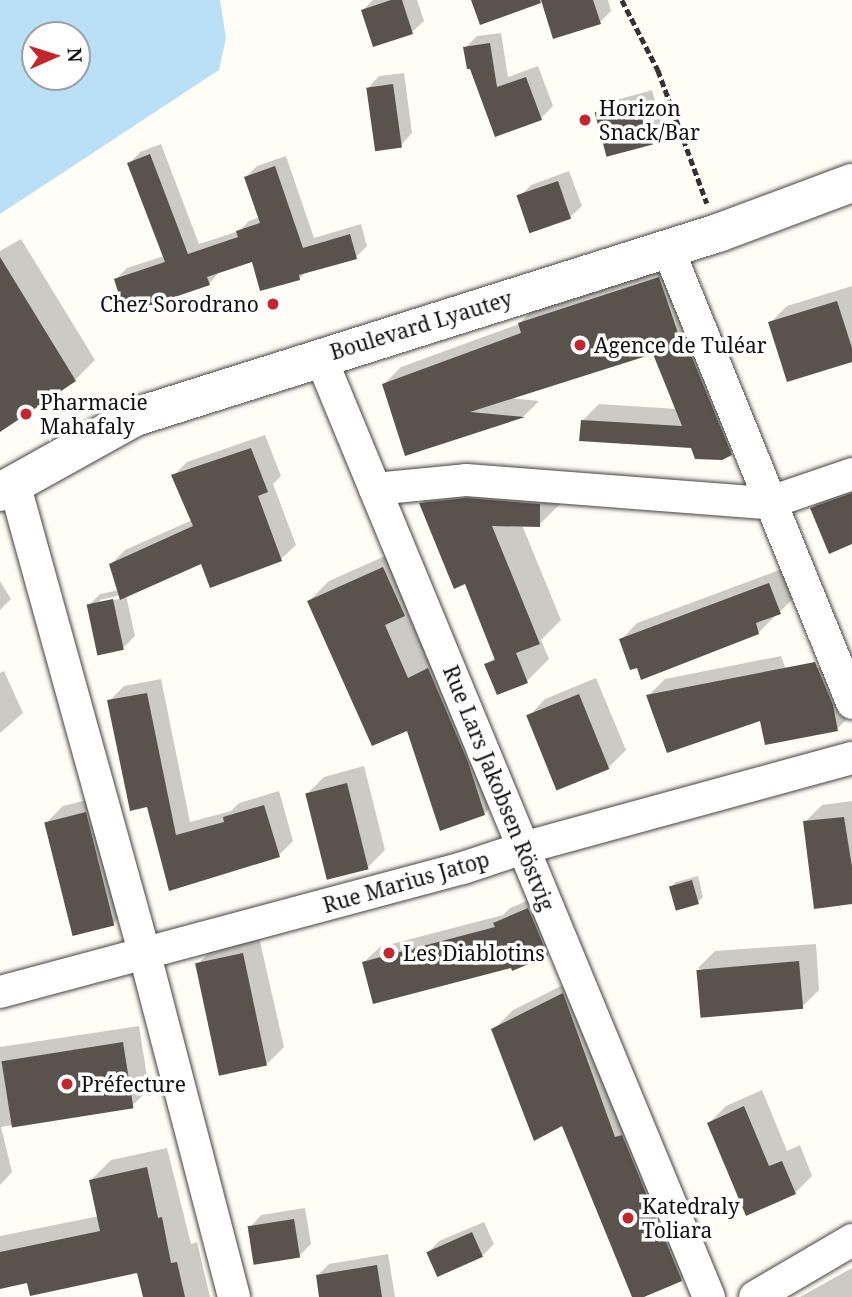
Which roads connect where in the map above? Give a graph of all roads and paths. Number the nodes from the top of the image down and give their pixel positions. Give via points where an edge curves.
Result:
1 (622, 0) edge
2 (852, 183) edge
3 (719, 233) junction
4 (668, 248) junction
5 (320, 356) junction
6 (852, 474) edge
7 (7, 488) edge
8 (375, 489) junction
9 (768, 503) junction
10 (852, 703) edge
11 (852, 758) edge
12 (523, 848) junction
13 (145, 955) junction
14 (0, 992) edge
15 (852, 1240) edge
16 (234, 1297) edge
17 (709, 1297) edge
18 (755, 1297) edge

1 - 3 path via 658,71
2 - 3 street, Boulevard Lyautey
3 - 4 street, Boulevard Lyautey
4 - 5 street, Boulevard Lyautey
4 - 9 street
5 - 7 street, Boulevard Lyautey via 135,417
5 - 8 street, Rue Lars Jakobsen Röstvig
6 - 9 street
7 - 13 street
8 - 9 street via 466,480
8 - 12 street, Rue Lars Jakobsen Röstvig
9 - 10 street
11 - 12 street, Rue Marius Jatop
12 - 13 street, Rue Marius Jatop
12 - 17 street, Rue Lars Jakobsen Röstvig
13 - 14 street, Rue Marius Jatop
13 - 16 street
15 - 18 street

